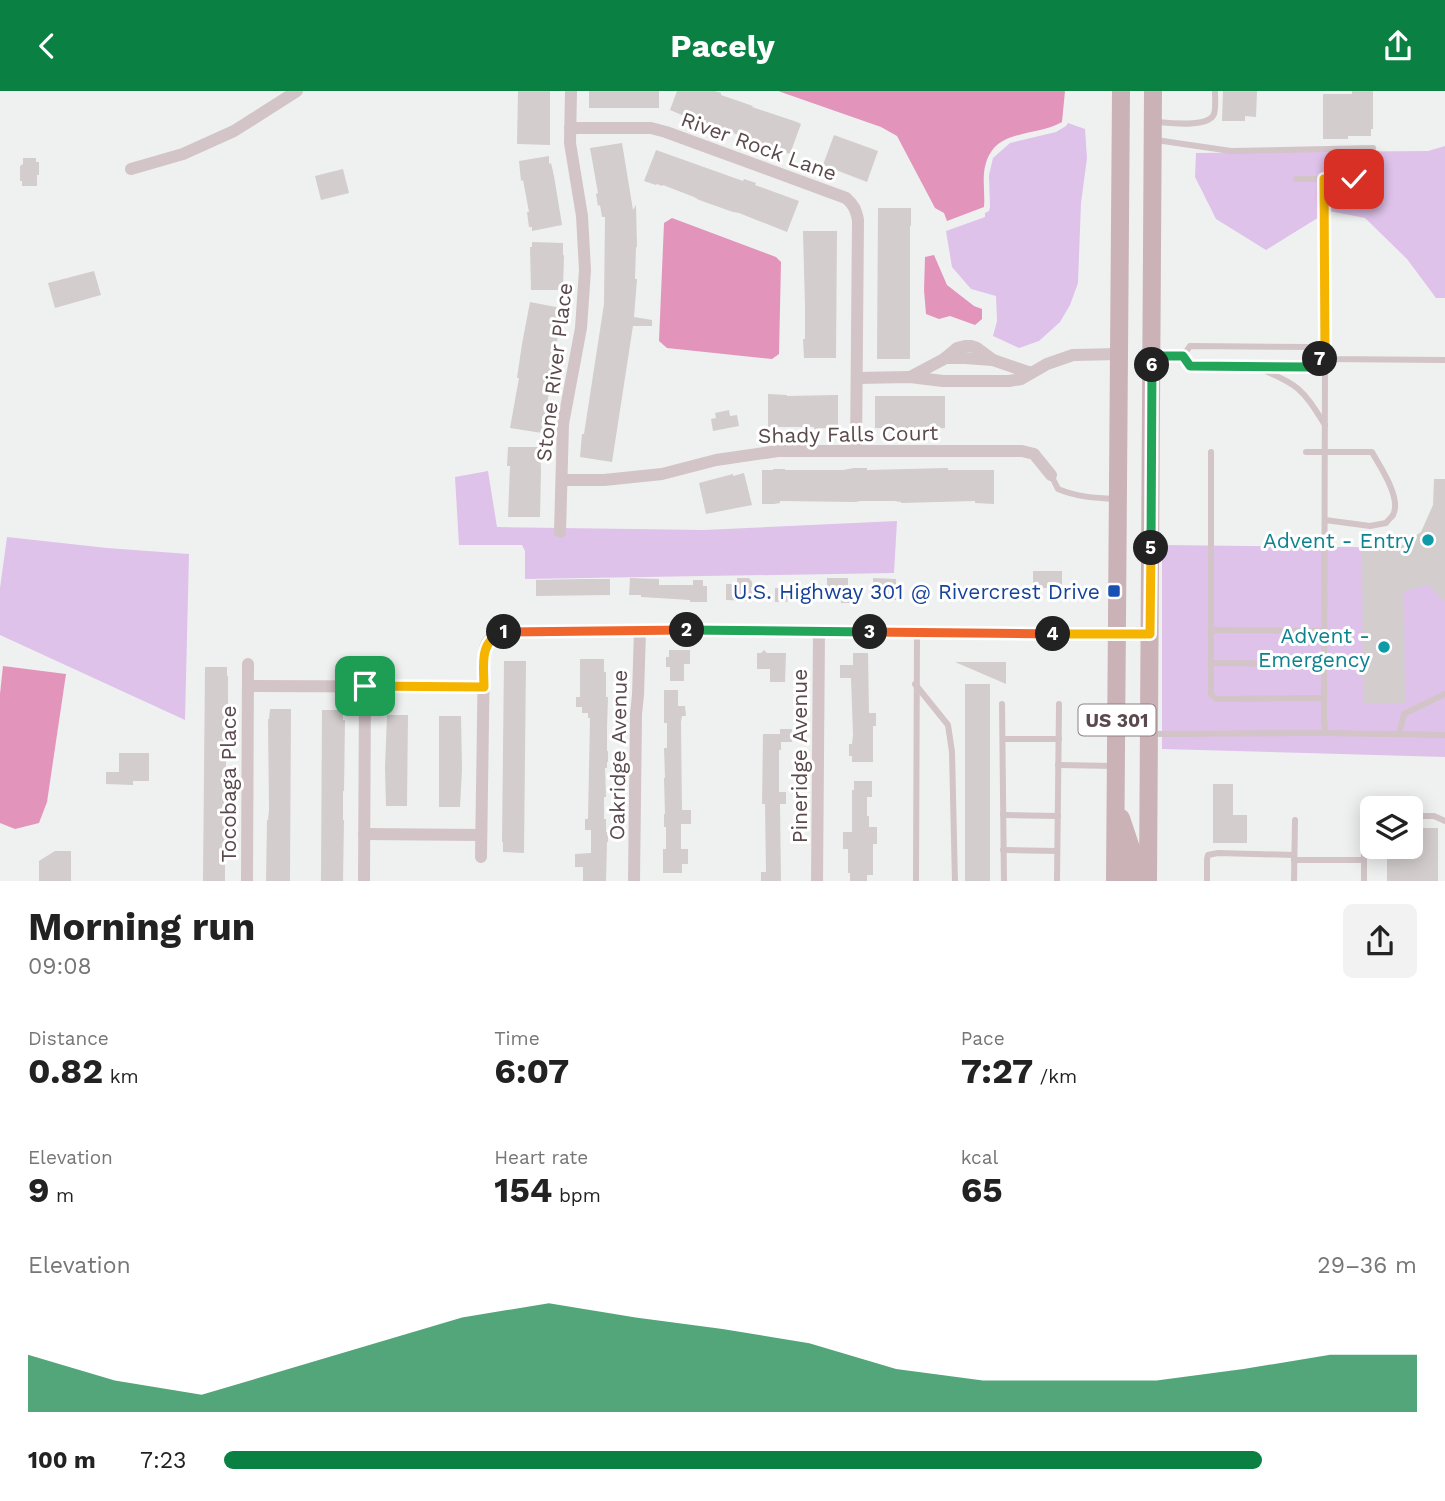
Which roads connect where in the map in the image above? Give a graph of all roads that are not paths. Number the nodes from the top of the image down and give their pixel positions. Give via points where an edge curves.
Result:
1 (296, 91) edge
2 (571, 91) edge
3 (1121, 91) edge
4 (1215, 91) edge
5 (1152, 93) edge
6 (570, 128) junction
7 (1154, 131) junction
8 (1373, 148) dead end
9 (131, 169) dead end
10 (1296, 179) dead end
11 (1324, 179) junction
12 (1354, 179) dead end
13 (1119, 354) junction
14 (1152, 356) junction
15 (1183, 356) junction
16 (949, 358) junction
17 (1317, 359) junction
18 (1325, 359) junction
19 (1445, 360) edge
20 (1253, 366) junction
21 (1031, 373) junction
22 (910, 377) junction
23 (857, 378) junction
24 (958, 381) junction
25 (1325, 425) junction
26 (856, 451) junction
27 (1211, 452) dead end
28 (1306, 452) dead end
29 (1325, 452) junction
30 (1051, 475) joint
31 (562, 480) junction
32 (1118, 499) junction
33 (1325, 520) junction
34 (561, 532) dead end
35 (640, 629) junction
36 (1211, 630) junction
37 (1324, 631) junction
38 (819, 632) junction
39 (916, 633) junction
40 (1117, 634) junction
41 (1150, 634) junction
42 (1211, 663) junction
43 (248, 664) dead end
44 (1324, 664) junction
45 (915, 684) junction
46 (365, 686) junction
47 (248, 687) junction
48 (484, 687) junction
49 (1445, 694) edge
50 (1324, 698) junction
51 (1002, 703) dead end
52 (1059, 704) dead end
53 (1325, 733) junction
54 (1149, 734) junction
55 (1399, 734) junction
56 (1445, 735) edge
57 (1003, 739) junction
58 (1059, 739) junction
59 (1059, 765) junction
60 (1116, 766) junction
61 (1116, 805) junction
62 (1003, 815) junction
63 (1058, 816) junction
64 (1423, 816) edge
65 (1295, 820) dead end
66 (1445, 821) edge
67 (364, 834) junction
68 (481, 835) junction
69 (1003, 850) junction
70 (1057, 851) junction
71 (481, 856) dead end
72 (1294, 857) junction
73 (1364, 860) joint
74 (247, 881) edge
75 (364, 881) edge
76 (634, 881) edge
77 (817, 881) edge
78 (916, 881) edge
79 (955, 881) edge
80 (1004, 881) edge
81 (1057, 881) edge
82 (1115, 881) edge
83 (1131, 881) edge
84 (1148, 881) edge
85 (1207, 881) edge
86 (1294, 881) edge
87 (1364, 881) edge

1 - 9 street via 234,131
2 - 6 street, Stone River Place
3 - 13 main road, US 301
4 - 7 lane via 1215,113 1209,120
5 - 7 main road, US 301
6 - 23 street, River Rock Lane via 666,132 853,204 858,220
6 - 31 street, Stone River Place via 585,270 581,328 563,424
7 - 8 lane via 1231,152
7 - 14 main road, US 301
10 - 11 lane
11 - 12 lane
11 - 18 lane
13 - 21 street via 1073,355
13 - 32 main road, US 301
14 - 15 lane
14 - 41 main road, US 301
15 - 17 lane via 1190,346 1310,347
15 - 20 lane via 1190,366
16 - 21 street via 957,348 971,346 993,360
16 - 22 street
16 - 24 street
17 - 18 lane
17 - 20 lane via 1310,367
18 - 19 lane
18 - 25 lane
20 - 25 lane via 1297,387
21 - 24 street via 1009,381
22 - 23 street
22 - 24 street
23 - 26 street, River Rock Lane
25 - 29 lane
26 - 30 street, Shady Falls Court via 1022,451 1034,454
26 - 31 street, Shady Falls Court via 778,451 662,474
27 - 36 lane
28 - 29 lane
29 - 33 lane
29 - 33 lane via 1372,452 1396,506 1386,523 1370,526
30 - 32 lane, Shady Falls Court via 1058,489 1070,494
31 - 34 street, Stone River Place
32 - 40 main road, US 301
33 - 37 lane
35 - 38 street
35 - 48 street via 497,634 485,648
35 - 76 street, Oakridge Avenue
36 - 37 lane
36 - 42 lane
37 - 44 lane
38 - 39 street
38 - 77 street, Pineridge Avenue
39 - 40 street
39 - 45 lane
40 - 41 main road
40 - 60 main road, US 301
41 - 54 main road, US 301
42 - 44 lane
42 - 50 lane via 1211,694 1216,699
43 - 47 street, Tocobaga Place
44 - 50 lane
45 - 78 lane
45 - 79 lane via 948,725
46 - 47 street, Tocobaga Place
46 - 48 street, Tocobaga Place
46 - 67 street
47 - 74 street, Tocobaga Place
48 - 68 street
49 - 55 lane via 1405,714
50 - 53 lane
51 - 57 lane
52 - 58 lane
53 - 54 lane
53 - 55 lane
54 - 84 main road, US 301
55 - 56 lane
57 - 58 lane
57 - 62 lane
58 - 59 lane
59 - 60 lane
59 - 63 lane
60 - 61 main road, US 301
61 - 82 main road, US 301
61 - 83 main road via 1130,848
62 - 63 lane
62 - 69 lane
63 - 70 lane
64 - 66 lane
65 - 72 lane
67 - 68 street
67 - 75 street
68 - 71 street
69 - 70 lane
69 - 80 lane
70 - 81 lane
72 - 73 lane
72 - 85 lane via 1208,855
72 - 86 lane
73 - 87 lane

